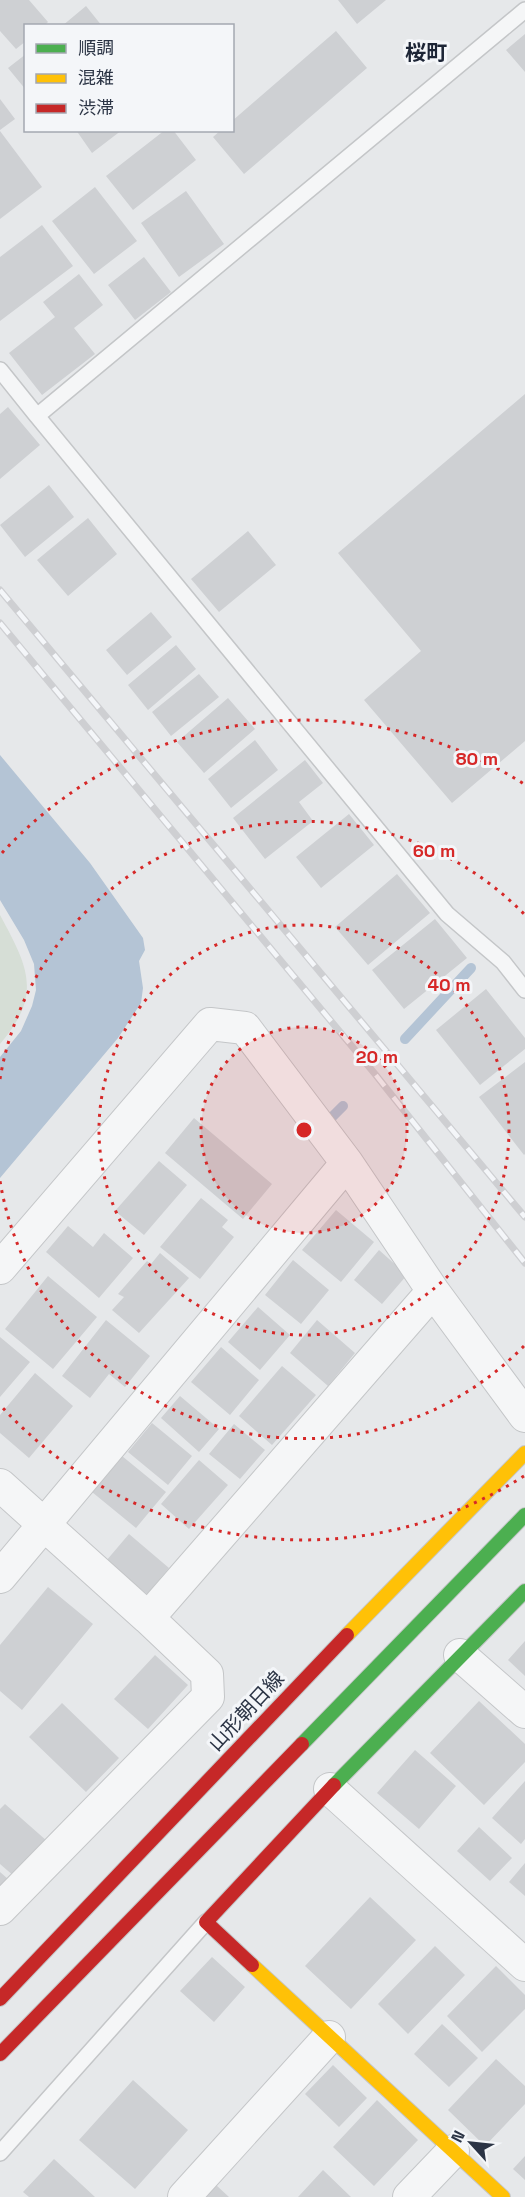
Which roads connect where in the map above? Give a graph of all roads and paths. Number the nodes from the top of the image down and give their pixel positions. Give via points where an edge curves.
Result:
1 (525, 10) edge
2 (0, 370) edge
3 (37, 416) junction
4 (525, 990) edge
5 (347, 1163) junction
6 (0, 1268) edge
7 (433, 1291) junction
8 (525, 1416) edge
9 (525, 1453) edge
10 (0, 1485) edge
11 (525, 1515) edge
12 (45, 1525) junction
13 (0, 1577) edge
14 (525, 1591) edge
15 (148, 1618) junction
16 (460, 1655) junction
17 (525, 1712) edge
18 (330, 1789) junction
19 (0, 1909) edge
20 (206, 1922) junction
21 (525, 1965) edge
22 (0, 1999) edge
23 (329, 2037) junction
24 (0, 2054) edge
25 (453, 2151) junction
26 (0, 2153) edge
27 (184, 2197) edge
28 (409, 2197) edge
29 (503, 2197) edge

1 - 3 lane
2 - 3 lane
3 - 4 lane via 447,914 503,962
5 - 6 street via 245,1028 210,1024
5 - 7 street
5 - 12 street
7 - 8 street
7 - 15 street
9 - 22 main road, 山形朝日線
10 - 12 street
11 - 24 main road
12 - 13 street
12 - 15 street
14 - 16 main road
15 - 19 street via 207,1674 208,1697
16 - 17 street
16 - 18 main road
18 - 20 main road
18 - 21 street
20 - 23 main road
20 - 26 lane
23 - 25 main road
23 - 27 street
25 - 28 street
25 - 29 main road

